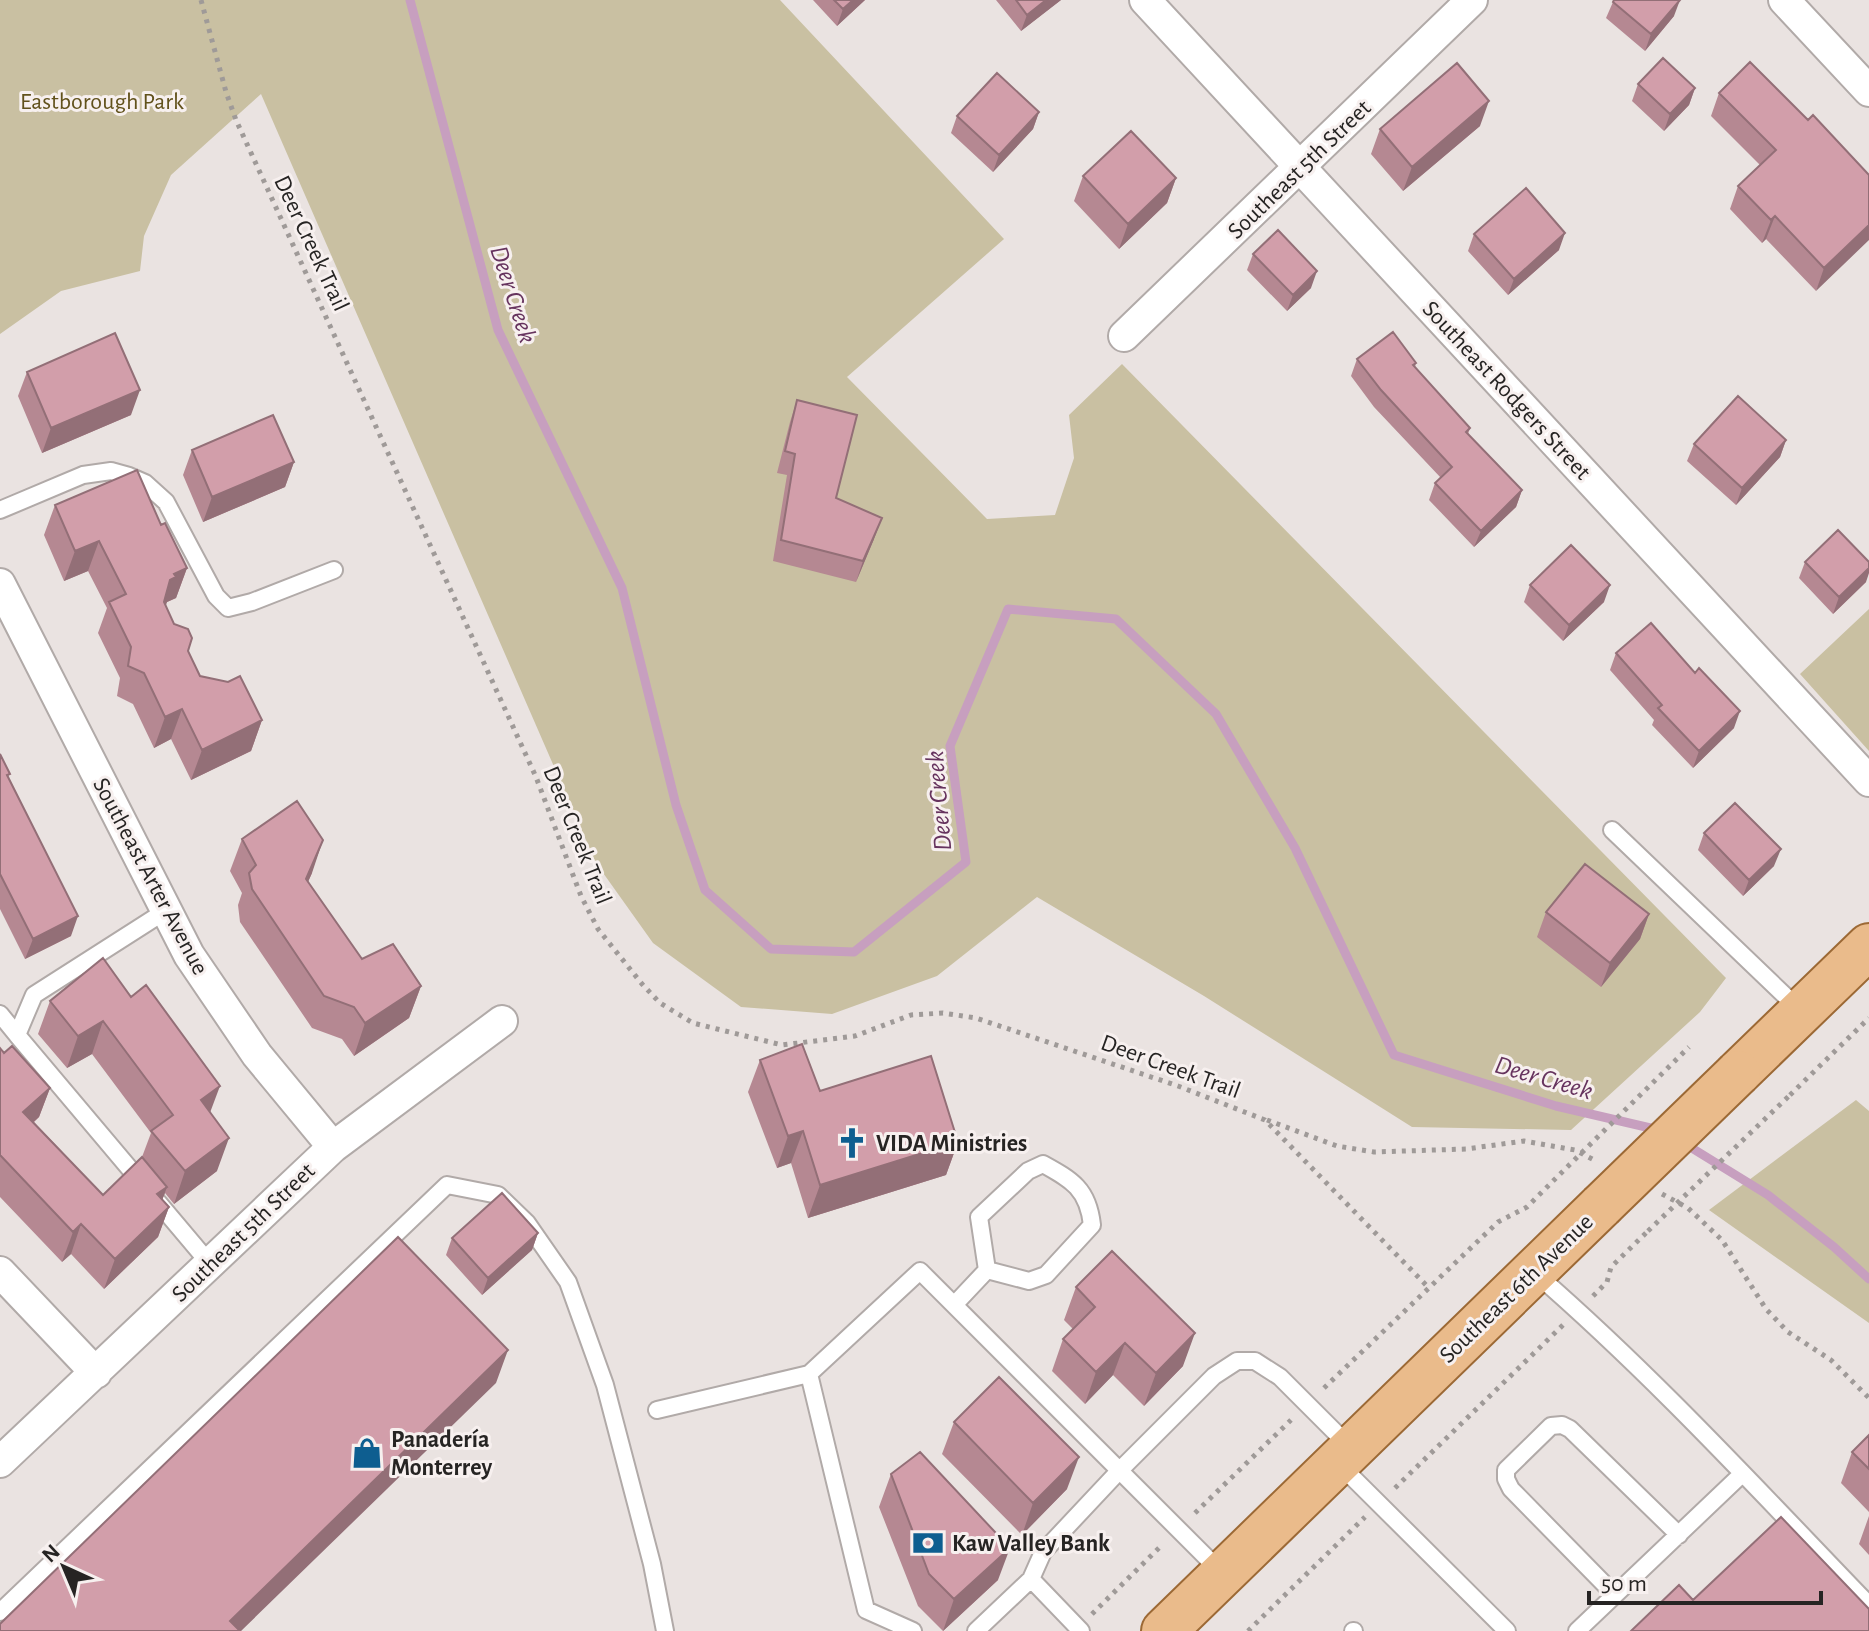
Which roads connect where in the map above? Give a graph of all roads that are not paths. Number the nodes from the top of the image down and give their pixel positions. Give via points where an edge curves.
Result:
1 (1145, 0) edge
2 (1472, 0) edge
3 (1784, 0) edge
4 (1869, 91) edge
5 (1301, 167) junction
6 (1124, 336) dead end
7 (0, 510) edge
8 (334, 570) dead end
9 (0, 584) edge
10 (1869, 781) edge
11 (1612, 830) dead end
12 (167, 910) junction
13 (1869, 946) edge
14 (1802, 1012) junction
15 (0, 1014) edge
16 (502, 1021) dead end
17 (17, 1035) junction
18 (333, 1147) junction
19 (210, 1264) junction
20 (987, 1270) junction
21 (1533, 1271) junction
22 (0, 1272) edge
23 (954, 1305) junction
24 (96, 1373) junction
25 (809, 1374) junction
26 (657, 1410) dead end
27 (1344, 1455) junction
28 (0, 1462) edge
29 (1119, 1471) junction
30 (1742, 1474) junction
31 (1679, 1535) junction
32 (1222, 1574) junction
33 (1031, 1579) junction
34 (1615, 1595) junction
35 (1869, 1605) edge
36 (0, 1612) edge
37 (665, 1631) edge
38 (913, 1631) edge
39 (976, 1631) edge
40 (1081, 1631) edge
41 (1164, 1631) edge
42 (1507, 1631) edge
43 (1577, 1631) edge

1 - 5 street, Southeast Rodgers Street
2 - 5 street, Southeast 5th Street
3 - 4 street
5 - 6 street, Southeast 5th Street
5 - 10 street, Southeast Rodgers Street
7 - 8 lane via 83,475 111,471 145,483 166,502 216,596 228,608
9 - 12 street, Southeast Arter Avenue
11 - 14 lane
12 - 17 lane via 34,995
12 - 18 street, Southeast Arter Avenue via 222,1006
13 - 14 main road, Southeast 6th Avenue
14 - 21 main road, Southeast 6th Avenue, bridge
15 - 17 lane
16 - 18 street, Southeast 5th Street
17 - 19 lane
18 - 19 street, Southeast 5th Street
19 - 24 street, Southeast 5th Street
20 - 20 lane via 1029,1281 1046,1275 1092,1225 1074,1181 1043,1164 1028,1171 979,1217
20 - 23 lane
21 - 27 main road, Southeast 6th Avenue
21 - 30 lane
22 - 24 street
23 - 25 lane via 920,1271
23 - 29 lane
24 - 28 street, Southeast 5th Street
25 - 26 lane
25 - 38 lane via 866,1610
27 - 29 lane via 1280,1377 1255,1361 1237,1361 1214,1376
27 - 32 main road, Southeast 6th Avenue
27 - 42 lane via 1379,1503
29 - 32 lane
29 - 33 lane via 1043,1552
30 - 31 lane
30 - 35 lane
31 - 34 lane
31 - 34 lane via 1570,1429 1551,1426 1506,1470 1506,1479
32 - 41 main road, Southeast 6th Avenue
33 - 39 lane
33 - 40 lane
34 - 43 lane
36 - 37 lane via 447,1185 498,1195 527,1223 568,1282 608,1396

